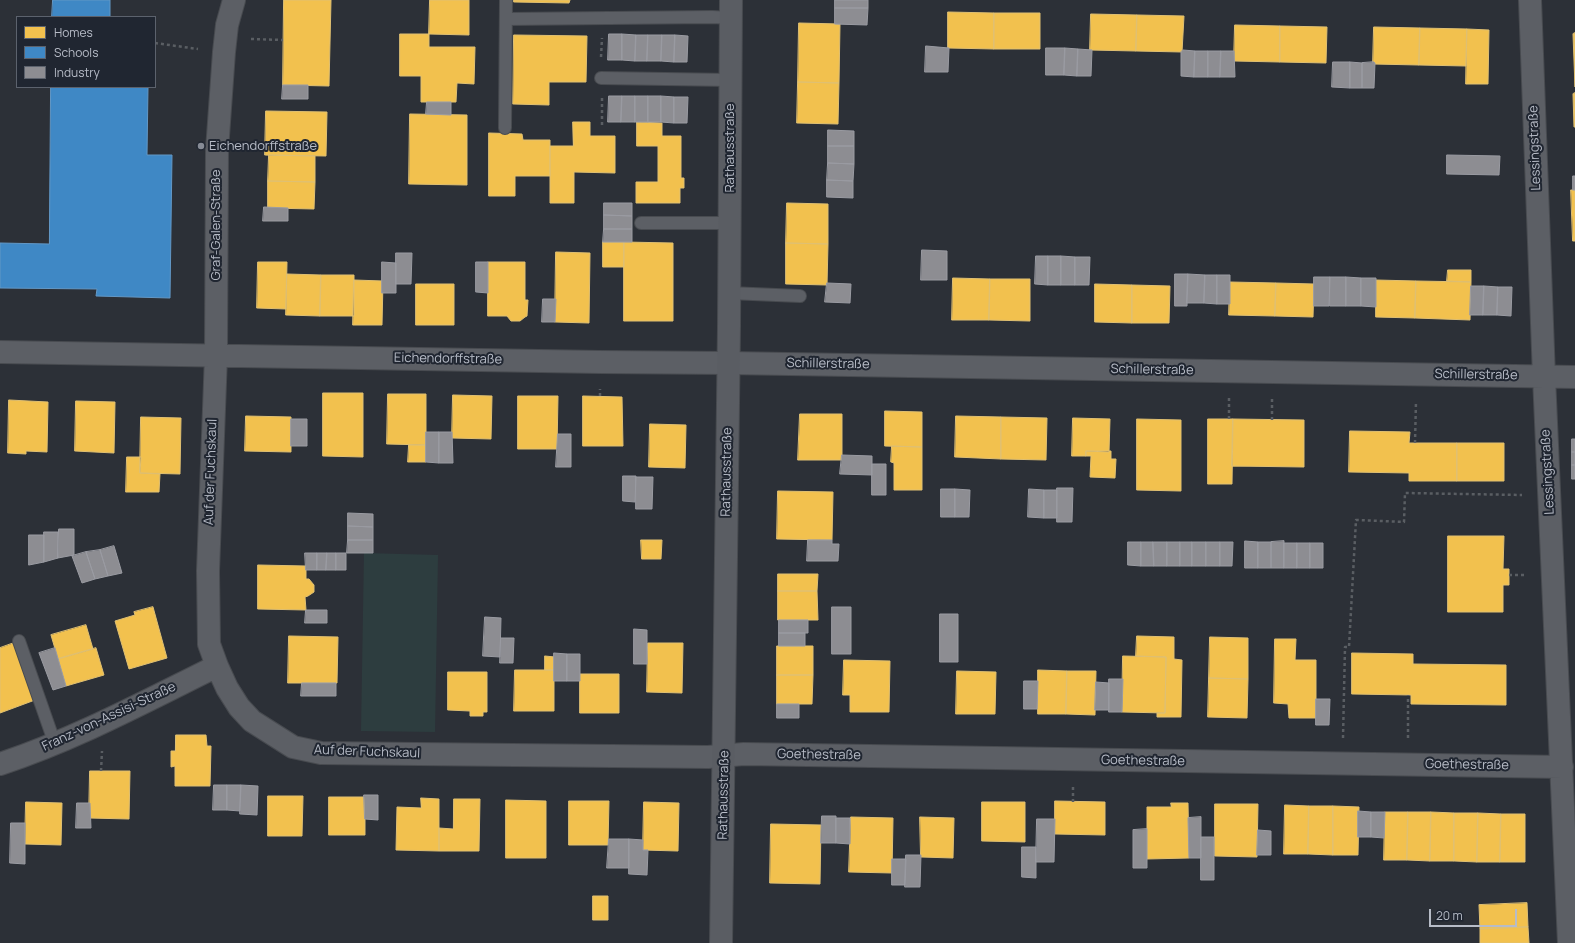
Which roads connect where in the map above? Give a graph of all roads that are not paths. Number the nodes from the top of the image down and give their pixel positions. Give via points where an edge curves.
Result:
1 (234, 0) edge
2 (506, 0) edge
3 (1530, 0) edge
4 (731, 9) edge
5 (506, 19) junction
6 (602, 78) dead end
7 (730, 80) junction
8 (505, 128) dead end
9 (642, 223) dead end
10 (729, 223) junction
11 (729, 293) junction
12 (800, 296) dead end
13 (0, 352) edge
14 (216, 355) junction
15 (728, 363) junction
16 (1544, 376) junction
17 (1575, 377) edge
18 (19, 641) dead end
19 (217, 666) junction
20 (55, 744) junction
21 (724, 756) junction
22 (0, 764) edge
23 (1562, 767) junction
24 (721, 943) edge
25 (1569, 943) edge

1 - 14 street, Graf-Galen-Straße via 227,25 217,150
2 - 5 lane
3 - 16 street, Lessingstraße
4 - 5 lane via 712,17
4 - 7 street, Rathausstraße
5 - 8 lane
6 - 7 lane
7 - 10 street, Rathausstraße
9 - 10 lane
10 - 11 street, Rathausstraße
11 - 12 lane
11 - 15 street, Rathausstraße
13 - 14 street, Eichendorffstraße
14 - 15 street, Eichendorffstraße
14 - 19 street, Auf der Fuchskaul via 208,571 209,644
15 - 16 street, Schillerstraße
15 - 21 street, Rathausstraße
16 - 17 street, Schillerstraße
16 - 23 street, Lessingstraße
18 - 20 lane
19 - 20 street, Franz-von-Assisi-Straße
19 - 21 street, Auf der Fuchskaul via 239,708 252,721 293,747 321,753
20 - 22 street, Franz-von-Assisi-Straße
21 - 23 street, Goethestraße via 744,754
21 - 24 street, Rathausstraße
23 - 25 street, Lessingstraße

